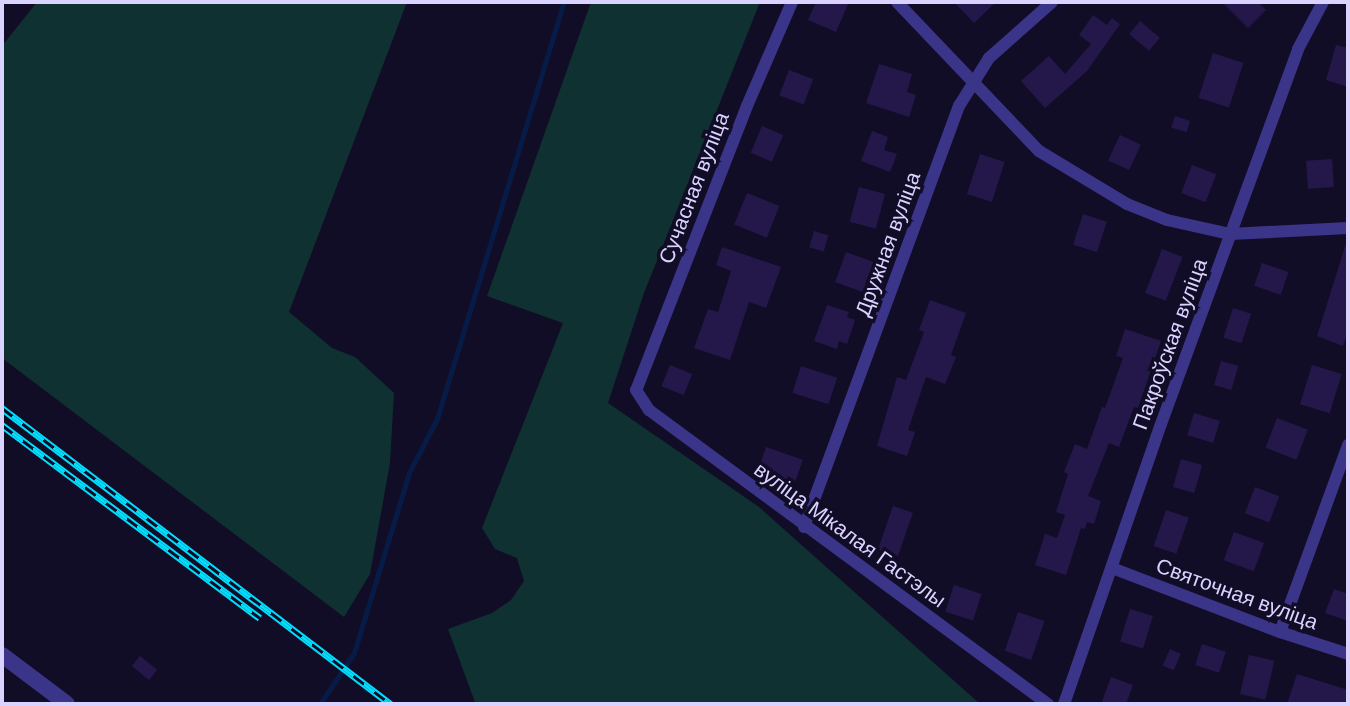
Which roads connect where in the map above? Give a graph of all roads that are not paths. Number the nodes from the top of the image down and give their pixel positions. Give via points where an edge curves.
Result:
1 (792, 2) edge
2 (897, 2) edge
3 (1052, 2) edge
4 (1321, 3) edge
5 (973, 80) junction
6 (1348, 228) edge
7 (1230, 234) junction
8 (636, 390) joint
9 (1348, 445) edge
10 (804, 527) junction
11 (1112, 568) junction
12 (1280, 632) junction
13 (1348, 654) edge
14 (2, 655) edge
15 (67, 704) edge
16 (1048, 704) edge
17 (1064, 704) edge

1 - 8 street, Сучасная вуліца
2 - 5 street
3 - 5 street, Дружная вуліца via 989,58
4 - 7 street, Пакроўская вуліца via 1298,49
5 - 7 street via 1039,151 1127,204
5 - 10 street, Дружная вуліца via 959,106
6 - 7 street
7 - 11 street, Пакроўская вуліца
8 - 10 street, вуліца Мікалая Гастэлы via 649,410
9 - 12 street
10 - 16 street, вуліца Мікалая Гастэлы
11 - 12 street, Святочная вуліца
11 - 17 street, Пакроўская вуліца
12 - 13 street, Святочная вуліца
14 - 15 street

